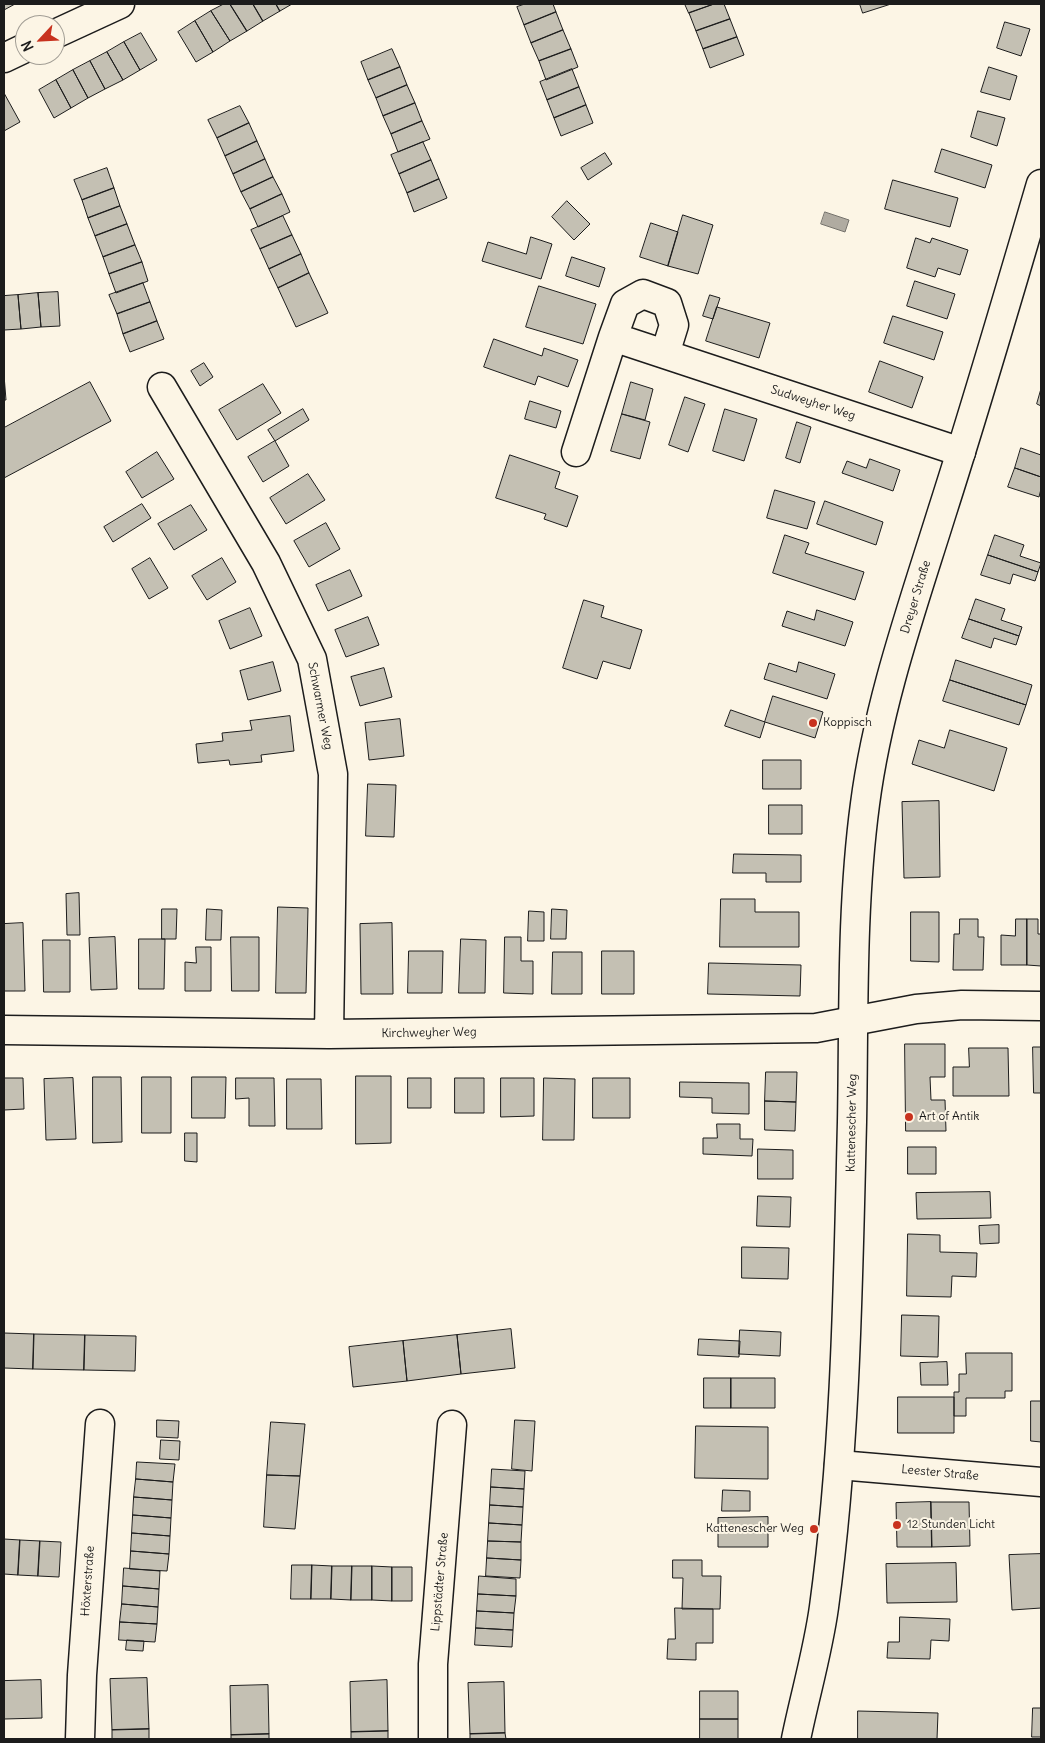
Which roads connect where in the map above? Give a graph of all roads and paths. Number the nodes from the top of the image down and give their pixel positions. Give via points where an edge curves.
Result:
1 (120, 4) edge
2 (65, 29) edge
3 (1041, 184) edge
4 (613, 337) junction
5 (665, 354) junction
6 (162, 387) dead end
7 (576, 452) dead end
8 (961, 452) junction
9 (1041, 1006) edge
10 (854, 1021) junction
11 (4, 1030) edge
12 (329, 1034) junction
13 (100, 1424) dead end
14 (452, 1425) dead end
15 (840, 1465) junction
16 (1041, 1482) edge
17 (80, 1739) edge
18 (433, 1739) edge
19 (796, 1739) edge

1 - 2 street
3 - 8 street, Dreyer Straße
4 - 5 street, Sudweyher Weg
4 - 5 street via 625,304 643,294 667,303 674,325
4 - 7 street
5 - 8 street, Sudweyher Weg
6 - 12 street, Schwarmer Weg via 266,564 312,659 333,774
8 - 10 street, Dreyer Straße via 894,670 871,760 856,911
9 - 10 street via 962,1005 916,1009
10 - 12 street, Kirchweyher Weg via 816,1028
10 - 15 street, Kattenescher Weg
11 - 12 street, Kirchweyher Weg
13 - 17 street, Höxterstraße
14 - 18 street, Lippstädter Straße via 433,1664
15 - 16 street, Leester Straße
15 - 19 street, Kattenescher Weg via 824,1612

